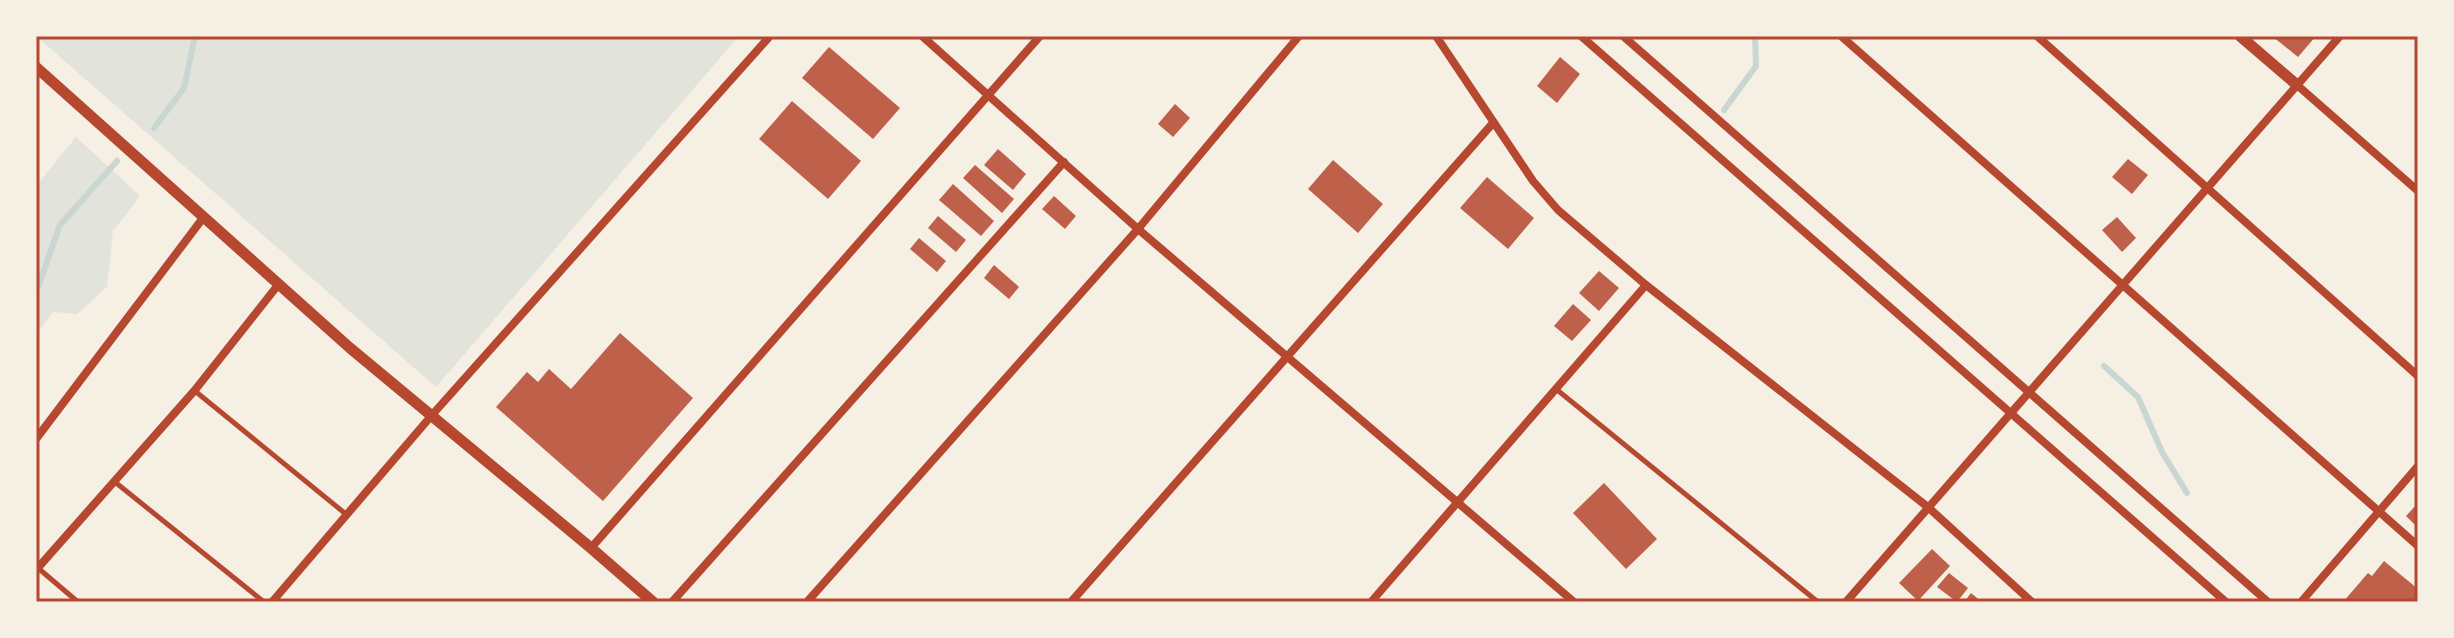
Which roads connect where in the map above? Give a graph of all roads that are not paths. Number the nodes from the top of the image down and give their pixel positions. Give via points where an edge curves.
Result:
1 (770, 36) edge
2 (922, 36) edge
3 (1040, 36) edge
4 (1299, 36) edge
5 (1436, 36) edge
6 (1581, 36) edge
7 (1623, 36) edge
8 (1841, 36) edge
9 (2037, 36) edge
10 (2240, 36) edge
11 (2340, 36) edge
12 (36, 67) edge
13 (2297, 85) junction
14 (989, 94) junction
15 (1493, 123) junction
16 (1064, 162) junction
17 (2208, 188) junction
18 (2418, 191) edge
19 (203, 218) junction
20 (1138, 229) junction
21 (278, 285) junction
22 (1646, 285) junction
23 (2123, 286) junction
24 (1288, 358) junction
25 (2418, 376) edge
26 (1556, 389) junction
27 (195, 390) junction
28 (2030, 393) junction
29 (2012, 414) junction
30 (432, 415) junction
31 (36, 439) edge
32 (2418, 466) edge
33 (115, 482) junction
34 (1457, 503) junction
35 (1929, 508) junction
36 (2379, 511) junction
37 (347, 515) junction
38 (2418, 546) edge
39 (591, 548) junction
40 (37, 568) edge
41 (78, 602) edge
42 (264, 602) edge
43 (272, 602) edge
44 (653, 602) edge
45 (672, 602) edge
46 (807, 602) edge
47 (1071, 602) edge
48 (1371, 602) edge
49 (1574, 602) edge
50 (1818, 602) edge
51 (1846, 602) edge
52 (2032, 602) edge
53 (2226, 602) edge
54 (2268, 602) edge
55 (2301, 602) edge

1 - 30 street
2 - 14 street
3 - 14 street
4 - 20 street
5 - 15 street
6 - 29 street
7 - 28 street
8 - 23 street
9 - 17 street
10 - 13 street
11 - 13 street
12 - 19 street
13 - 17 street
13 - 18 street
14 - 16 street
14 - 39 street
15 - 22 street via 1558,210
15 - 24 street
16 - 20 street
16 - 45 street
17 - 23 street
17 - 25 street
19 - 21 street
19 - 31 street
20 - 24 street
20 - 46 street
21 - 27 street
21 - 30 street
22 - 26 street
22 - 35 street
23 - 28 street
23 - 36 street
24 - 34 street
24 - 47 street
26 - 34 street
26 - 50 lane
27 - 33 street
27 - 37 lane
28 - 29 street
28 - 54 street
29 - 35 street
29 - 53 street
30 - 37 street
30 - 39 street
32 - 36 street
33 - 40 street
33 - 42 lane
34 - 48 street
34 - 49 street
35 - 51 street
35 - 52 street
36 - 38 street
36 - 55 street
37 - 43 street
39 - 44 street
40 - 41 lane

